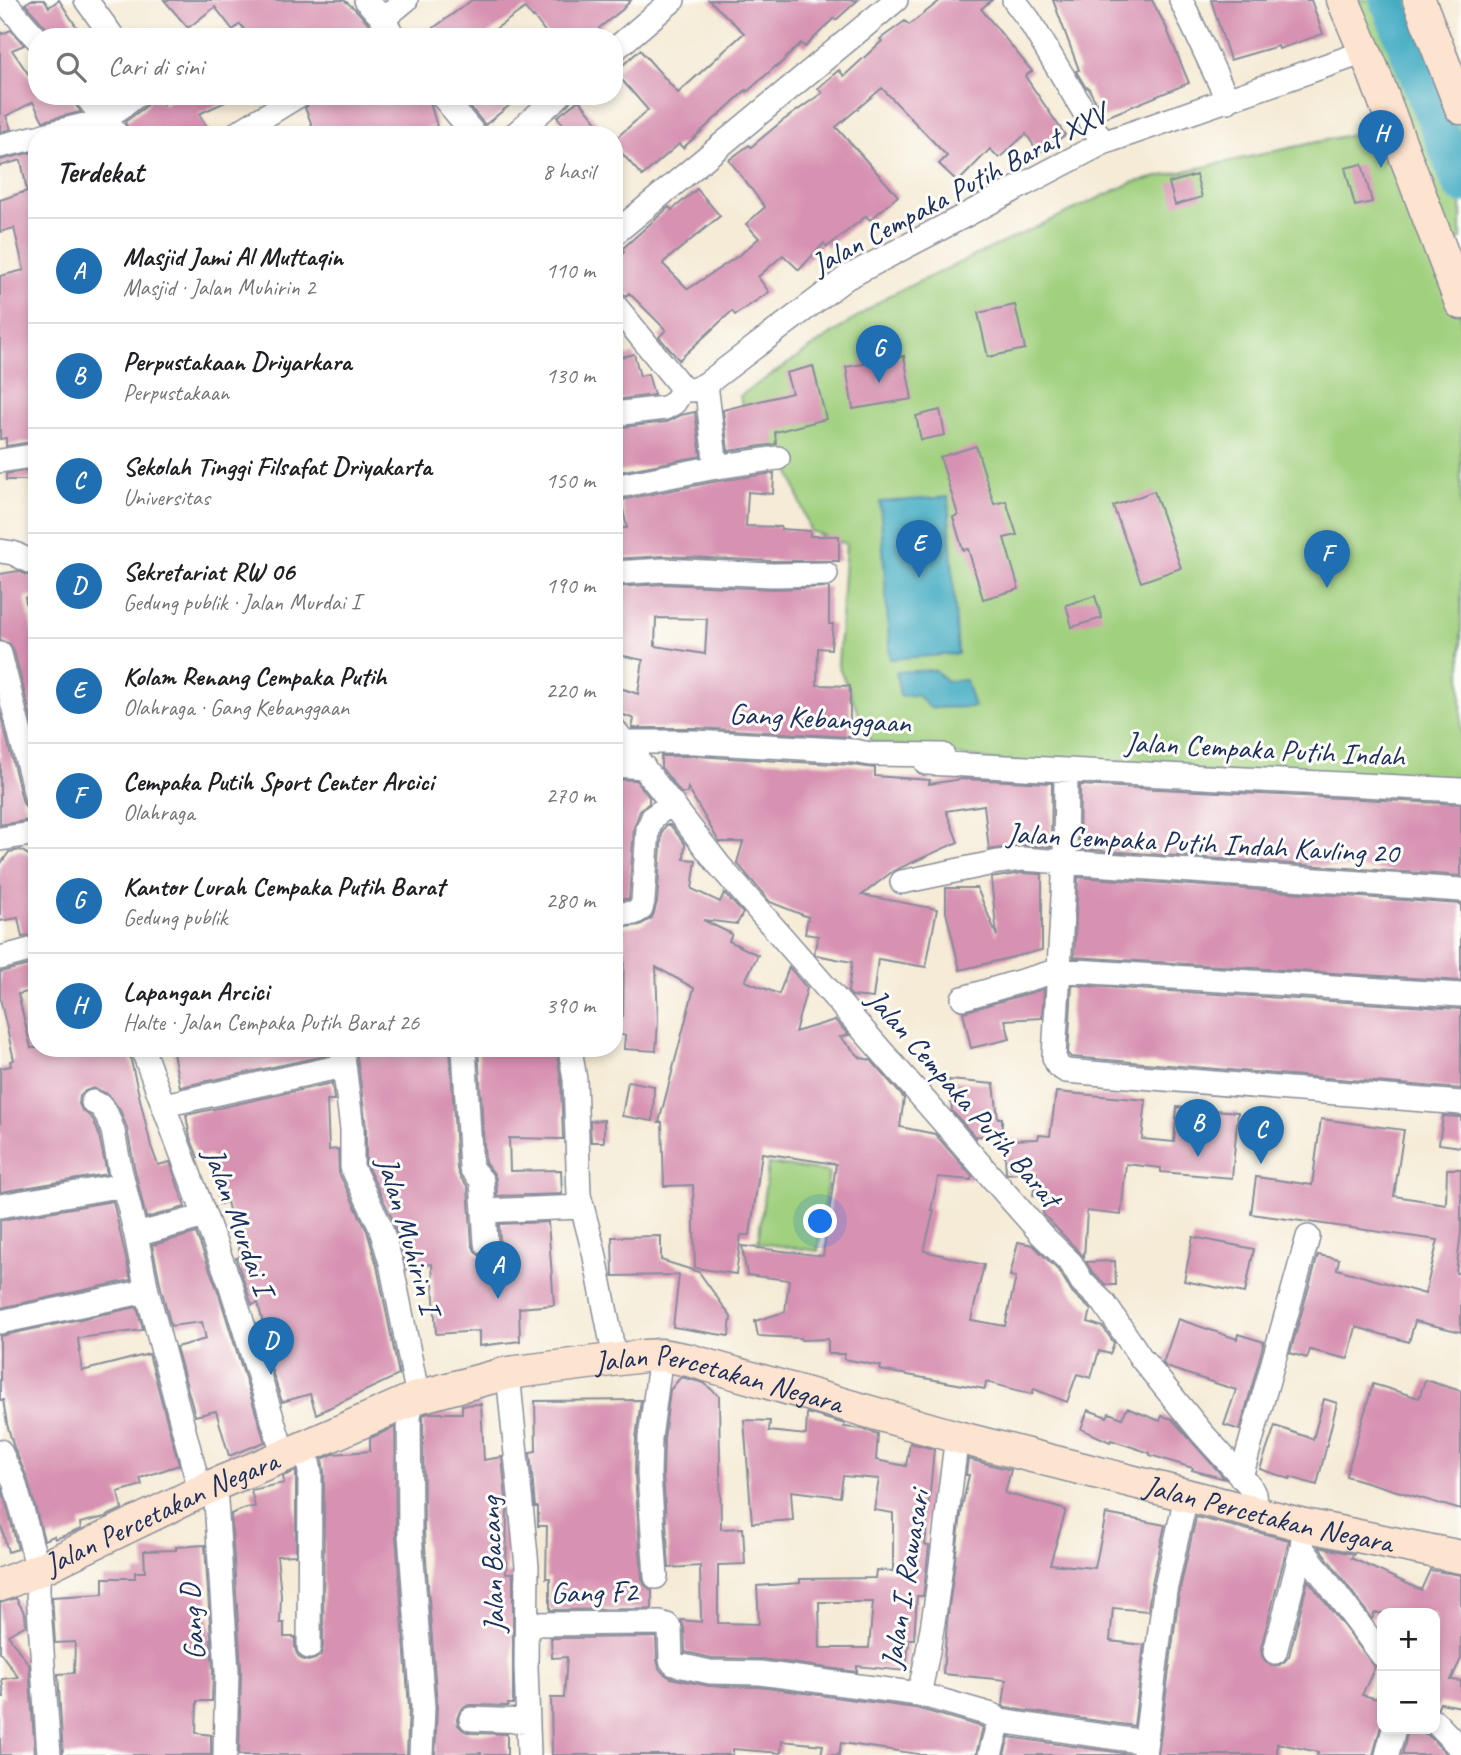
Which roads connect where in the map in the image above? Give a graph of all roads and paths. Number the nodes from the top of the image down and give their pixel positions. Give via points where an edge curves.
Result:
1 (3, 0) edge
2 (86, 0) edge
3 (366, 0) edge
4 (405, 0) edge
5 (673, 0) edge
6 (1014, 0) edge
7 (1181, 0) edge
8 (1343, 0) edge
9 (1419, 0) edge
10 (894, 1) edge
11 (9, 21) edge
12 (106, 28) edge
13 (388, 28) edge
14 (28, 33) edge
15 (623, 42) edge
16 (1365, 52) junction
17 (1228, 100) junction
18 (93, 105) edge
19 (129, 105) edge
20 (283, 105) edge
21 (450, 105) edge
22 (549, 105) edge
23 (1461, 108) edge
24 (110, 126) edge
25 (112, 126) edge
26 (248, 126) edge
27 (468, 126) edge
28 (524, 126) edge
29 (28, 139) edge
30 (1104, 143) junction
31 (0, 146) edge
32 (623, 227) edge
33 (1452, 247) edge
34 (1461, 303) edge
35 (623, 315) edge
36 (706, 384) junction
37 (683, 389) junction
38 (623, 413) edge
39 (28, 456) edge
40 (778, 458) dead end
41 (0, 461) edge
42 (716, 467) junction
43 (623, 484) edge
44 (0, 551) edge
45 (28, 560) edge
46 (623, 572) edge
47 (826, 574) dead end
48 (0, 654) edge
49 (623, 735) edge
50 (623, 740) edge
51 (926, 763) dead end
52 (28, 764) edge
53 (623, 766) edge
54 (644, 767) junction
55 (1008, 767) junction
56 (1066, 771) junction
57 (1461, 790) edge
58 (672, 803) junction
59 (28, 834) edge
60 (0, 839) edge
61 (1065, 861) junction
62 (902, 882) dead end
63 (1461, 890) edge
64 (623, 914) edge
65 (28, 950) edge
66 (0, 958) edge
67 (1060, 970) junction
68 (1461, 995) edge
69 (963, 998) dead end
70 (145, 1057) edge
71 (343, 1057) edge
72 (465, 1057) edge
73 (571, 1057) edge
74 (93, 1102) dead end
75 (1461, 1104) edge
76 (163, 1105) junction
77 (124, 1185) junction
78 (0, 1206) edge
79 (582, 1208) junction
80 (484, 1211) junction
81 (205, 1216) junction
82 (136, 1235) junction
83 (1308, 1237) dead end
84 (486, 1243) dead end
85 (147, 1291) junction
86 (0, 1322) edge
87 (661, 1356) junction
88 (615, 1360) junction
89 (508, 1373) junction
90 (414, 1399) junction
91 (957, 1437) junction
92 (0, 1451) edge
93 (295, 1452) junction
94 (1241, 1477) junction
95 (207, 1488) junction
96 (1189, 1494) junction
97 (1256, 1511) junction
98 (1303, 1536) junction
99 (1461, 1557) edge
100 (38, 1570) junction
101 (656, 1577) dead end
102 (0, 1584) edge
103 (528, 1624) junction
104 (309, 1647) dead end
105 (1377, 1647) edge
106 (1275, 1651) dead end
107 (919, 1694) junction
108 (471, 1719) dead end
109 (528, 1721) junction
110 (999, 1721) junction
111 (1440, 1727) edge
112 (1393, 1734) edge
113 (1144, 1748) edge
114 (1461, 1749) edge
115 (49, 1755) edge
116 (225, 1755) edge
117 (421, 1755) edge
118 (529, 1755) edge
119 (990, 1755) edge
120 (1387, 1755) edge

1 - 11 street
2 - 12 street
3 - 13 street
4 - 13 street
5 - 15 street
6 - 30 street
7 - 17 street
8 - 16 main road
9 - 23 main road
10 - 32 street
11 - 14 street
16 - 17 street, Jalan Cempaka Putih Barat XXV
16 - 33 main road
17 - 30 street, Jalan Cempaka Putih Barat XXV
18 - 24 street
19 - 25 street
20 - 26 street
21 - 27 street
22 - 28 street
29 - 31 street
30 - 36 street, Jalan Cempaka Putih Barat XXV via 846,278
33 - 34 main road
35 - 37 street
36 - 37 street, Jalan Cempaka Putih Barat XXV
36 - 42 street
37 - 38 street via 665,408
39 - 41 street
40 - 42 street
42 - 43 street
44 - 45 street
46 - 47 street
48 - 52 street
49 - 55 street, Gang Kebanggaan via 870,754 974,755 1003,760
50 - 54 street, Jalan Cempaka Putih Barat
51 - 55 street, Jalan Cempaka Putih Indah
53 - 54 street
54 - 58 street, Jalan Cempaka Putih Barat
55 - 56 street, Jalan Cempaka Putih Indah
56 - 57 street, Jalan Cempaka Putih Indah
56 - 61 street
58 - 64 street via 653,817 648,829 641,909
58 - 94 street, Jalan Cempaka Putih Barat via 719,865 1071,1263 1141,1358
59 - 60 street
61 - 62 street, Jalan Cempaka Putih Indah Kavling 20 via 1010,860
61 - 63 street, Jalan Cempaka Putih Indah Kavling 20
61 - 67 street
65 - 66 street
67 - 68 street
67 - 69 street
67 - 75 street via 1054,1057 1066,1071
70 - 76 street, Jalan Murdai I
71 - 76 street
71 - 90 street, Jalan Muhirin I via 352,1167 380,1226 391,1263
72 - 80 street via 471,1168 481,1181
73 - 79 street
74 - 77 street, Gang D via 101,1105 113,1131
76 - 81 street, Jalan Murdai I
77 - 78 street
77 - 82 street, Gang D
79 - 80 street
79 - 88 street
80 - 84 street
81 - 82 street
81 - 93 street, Jalan Murdai I
82 - 85 street, Gang D
83 - 94 street
85 - 86 street
85 - 95 street, Gang D
87 - 88 main road, Jalan Percetakan Negara
87 - 91 main road, Jalan Percetakan Negara via 690,1360
87 - 101 street via 649,1474
88 - 89 main road, Jalan Percetakan Negara
89 - 90 main road, Jalan Percetakan Negara
89 - 103 street, Jalan Bacang via 525,1533
90 - 93 main road, Jalan Percetakan Negara
90 - 117 street, Jalan Muhirin I via 410,1534 423,1707
91 - 96 main road, Jalan Percetakan Negara
91 - 107 street, Jalan I. Rawasari via 929,1654
92 - 100 street via 14,1481
93 - 95 main road, Jalan Percetakan Negara
93 - 104 street, Jalan Murdai I via 310,1472
94 - 97 street, Jalan Cempaka Putih Barat via 1254,1494
95 - 100 main road, Jalan Percetakan Negara
95 - 116 street, Gang D via 216,1501 226,1643
96 - 97 main road, Jalan Percetakan Negara
96 - 113 street via 1165,1591
97 - 98 main road, Jalan Percetakan Negara
98 - 99 main road, Jalan Percetakan Negara
98 - 105 street
98 - 106 street
100 - 102 main road, Jalan Percetakan Negara
100 - 115 street
103 - 107 street, Gang F2 via 660,1623 670,1629 674,1664 710,1672 760,1673
103 - 109 street, Jalan Bacang
107 - 110 street, Jalan I. Rawasari
108 - 109 street
109 - 118 street, Jalan Bacang
110 - 113 street, Jalan I. Rawasari
110 - 119 street
111 - 114 street
112 - 120 street

